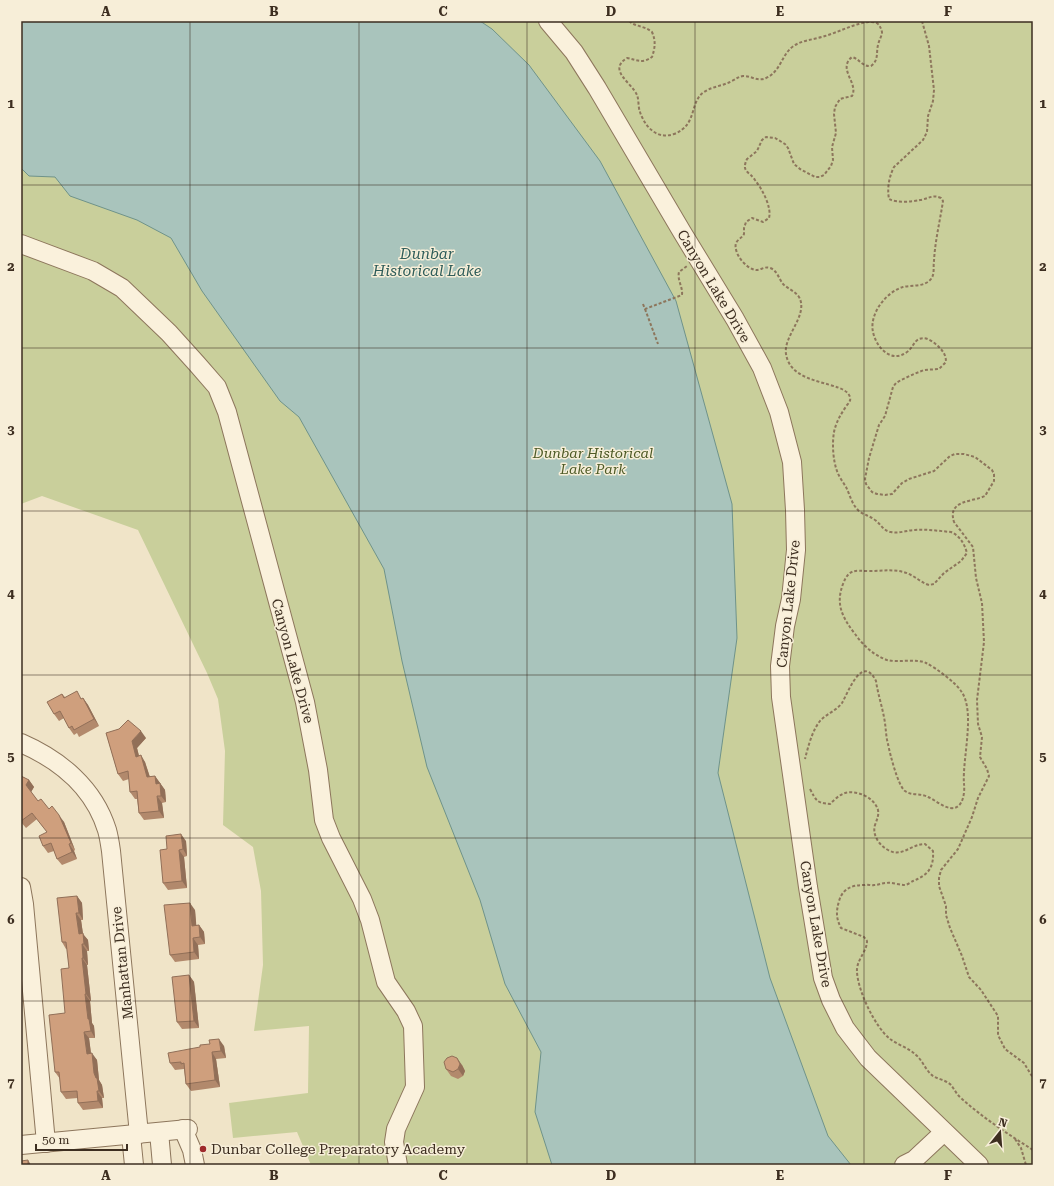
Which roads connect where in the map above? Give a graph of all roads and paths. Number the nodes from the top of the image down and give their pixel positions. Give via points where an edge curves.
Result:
1 (548, 21) edge
2 (629, 21) edge
3 (922, 21) edge
4 (21, 244) edge
5 (699, 261) junction
6 (643, 304) dead end
7 (645, 309) junction
8 (658, 344) dead end
9 (21, 743) edge
10 (805, 762) dead end
11 (809, 787) dead end
12 (21, 886) edge
13 (1033, 1078) edge
14 (159, 1132) junction
15 (944, 1132) junction
16 (135, 1134) junction
17 (1014, 1138) junction
18 (46, 1143) junction
19 (21, 1145) edge
20 (1033, 1150) edge
21 (134, 1165) edge
22 (162, 1165) edge
23 (195, 1165) edge
24 (398, 1165) edge
25 (904, 1165) edge
26 (979, 1165) edge
27 (1026, 1165) edge

1 - 5 street, Canyon Lake Drive via 578,58
2 - 10 path via 652,32 654,51 652,57 643,62 627,58 623,60 620,71 637,95 640,111 648,128 663,136 676,134 689,122 696,102 710,88 741,76 756,80 767,77 777,70 784,56 799,42 867,22 877,23 882,30 877,46 878,56 874,64 864,65 852,57 847,63 847,72 854,93 840,99 835,108 833,160 824,175 815,177 800,169 794,164 785,144 776,138 766,137 757,151 746,159 744,167 768,202 770,214 763,222 752,218 746,222 744,234 736,245 740,258 747,266 757,270 772,268 784,285 800,299 799,317 786,346 785,353 789,365 801,375 836,387 848,393 850,397 838,421 833,445 837,471 858,510 872,518 885,531 951,532 961,539 964,546 966,553 961,561 934,584 929,585 898,570 856,570 850,573 842,586 840,604 846,623 865,648 887,660 925,663 962,692 968,714 963,771 965,791 961,804 956,808 947,808 925,795 904,791 898,781 888,743 876,681 870,672 857,675 842,703 820,720
3 - 13 path via 930,53 934,90 927,132 923,140 894,167 888,193 889,199 893,202 932,196 943,201 934,254 934,274 928,282 896,290 883,301 875,314 873,331 879,345 890,356 905,354 918,340 923,339 933,341 945,355 946,362 939,369 924,370 896,383 893,387 885,416 879,425 865,479 872,492 892,494 902,483 934,471 955,454 975,456 994,474 994,481 985,496 959,504 952,517 973,546 982,604 984,642 977,700 978,724 982,737 980,757 989,776 958,849 941,870 939,886 950,928 968,977 981,990 998,1016 998,1035 1005,1050 1024,1063
4 - 24 street, Canyon Lake Drive via 93,271 122,288 169,333 217,387 305,702 318,770 324,820 362,898 386,982 413,1026 415,1086 396,1129 394,1142
5 - 7 path via 679,272 682,295
5 - 15 street, Canyon Lake Drive via 762,368 779,412 792,462 796,550 780,666 781,697 823,978 845,1028 868,1058
6 - 7 path
7 - 8 path
9 - 16 street, Manhattan Drive via 48,756 79,782 100,814 107,830 111,851
11 - 17 path via 821,804 830,804 845,793 863,795 872,800 879,814 874,833 888,851 903,853 925,844 933,851 934,858 927,873 905,885 886,882 872,886 851,886 845,890 840,898 837,919 846,931 868,941 856,970 858,984 864,1000 883,1032 917,1055 929,1073 950,1084 960,1098
12 - 18 street
14 - 16 street
14 - 22 street
14 - 23 street via 186,1129
15 - 25 street via 914,1160
15 - 26 street, Canyon Lake Drive
16 - 18 street
16 - 21 street, Manhattan Drive
17 - 20 path
17 - 27 path via 1021,1148
18 - 19 street

